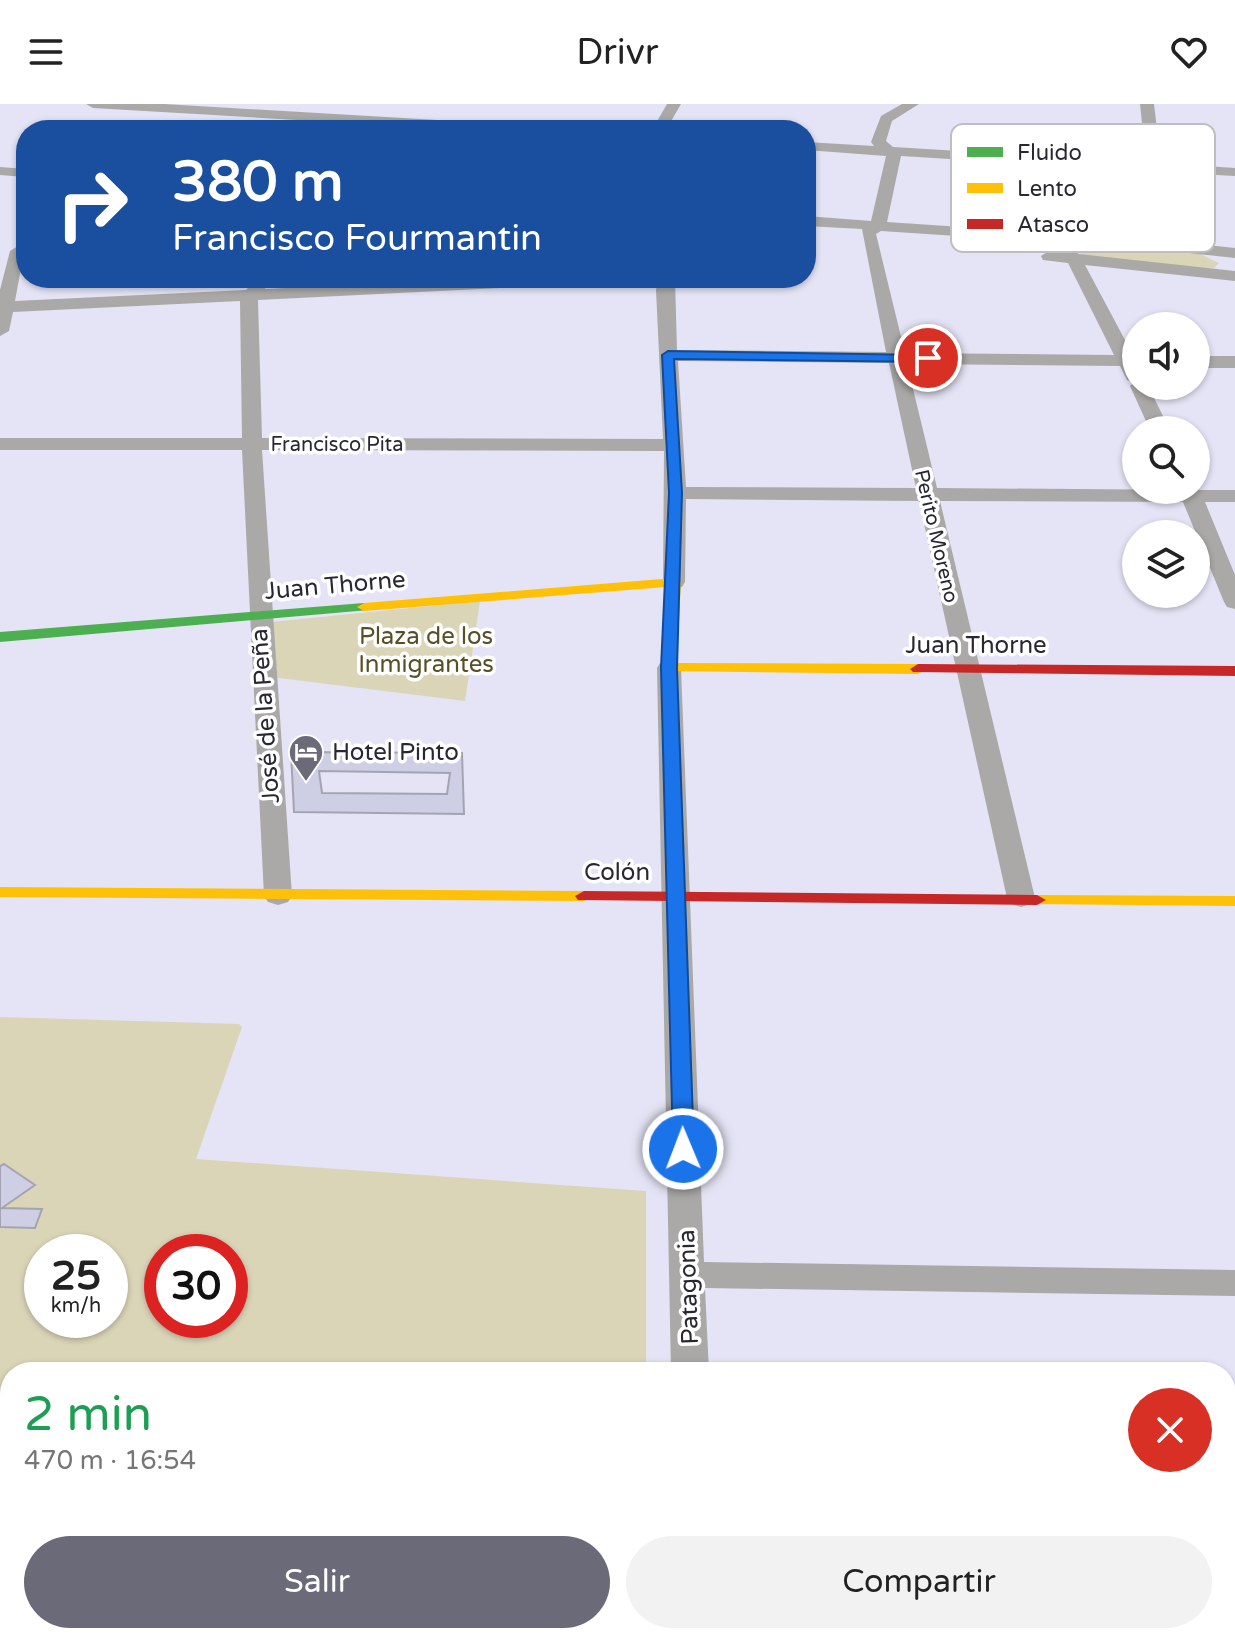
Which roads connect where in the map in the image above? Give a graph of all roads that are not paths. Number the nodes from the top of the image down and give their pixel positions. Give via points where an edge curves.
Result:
1 (93, 104) edge
2 (425, 104) edge
3 (912, 104) edge
4 (1147, 104) edge
5 (188, 107) edge
6 (173, 120) dead end
7 (336, 120) edge
8 (410, 120) edge
9 (1149, 124) edge
10 (816, 147) edge
11 (891, 151) junction
12 (951, 155) edge
13 (1215, 171) edge
14 (1235, 172) edge
15 (816, 222) edge
16 (878, 226) junction
17 (951, 231) edge
18 (1012, 252) edge
19 (1067, 252) edge
20 (1215, 252) edge
21 (1235, 254) edge
22 (16, 256) edge
23 (1074, 259) junction
24 (1233, 273) edge
25 (257, 288) edge
26 (417, 288) edge
27 (666, 288) edge
28 (249, 297) junction
29 (3, 307) edge
30 (0, 331) edge
31 (1122, 345) edge
32 (668, 355) junction
33 (899, 358) junction
34 (1122, 361) edge
35 (1210, 362) edge
36 (1235, 362) edge
37 (0, 444) edge
38 (249, 444) junction
39 (673, 445) junction
40 (676, 493) junction
41 (1122, 493) edge
42 (927, 494) junction
43 (1210, 494) edge
44 (1235, 496) edge
45 (1195, 504) edge
46 (674, 582) junction
47 (1235, 602) edge
48 (257, 615) junction
49 (0, 637) edge
50 (669, 668) junction
51 (968, 669) junction
52 (1235, 671) edge
53 (0, 892) edge
54 (676, 895) junction
55 (278, 896) junction
56 (1021, 898) junction
57 (1235, 901) edge
58 (687, 1275) junction
59 (1235, 1283) edge
60 (690, 1362) edge

1 - 5 street
2 - 8 street
3 - 11 street via 886,119 878,142
4 - 9 street
5 - 6 street
5 - 7 street
10 - 11 street
11 - 12 street
11 - 16 street
13 - 14 street
15 - 16 street
16 - 17 street
16 - 33 street, Perito Moreno via 868,232
18 - 23 street
19 - 23 street
20 - 21 street
22 - 29 street
23 - 24 street
23 - 31 street
25 - 28 street
26 - 28 street
27 - 32 street, Patagonia
28 - 29 street
28 - 38 street, José de la Peña
29 - 30 street
32 - 33 street
32 - 39 street, Patagonia
33 - 34 street
33 - 42 street, Perito Moreno
35 - 36 street
37 - 38 street, Francisco Pita
38 - 39 street, Francisco Pita
38 - 48 street, José de la Peña
39 - 40 street, Patagonia
40 - 42 street
40 - 46 street, Patagonia
41 - 42 street
42 - 51 street, Perito Moreno
43 - 44 street
45 - 47 street
46 - 48 street, Juan Thorne
46 - 50 street, Patagonia
48 - 49 street, Juan Thorne
48 - 55 street, José de la Peña
50 - 51 street, Juan Thorne
50 - 54 street, Patagonia
51 - 52 street, Juan Thorne
51 - 56 street, Perito Moreno
53 - 55 street, Colón
54 - 55 street, Colón
54 - 56 street, Colón
54 - 58 street, Patagonia
56 - 57 street, Colón
58 - 59 street
58 - 60 street, Patagonia

